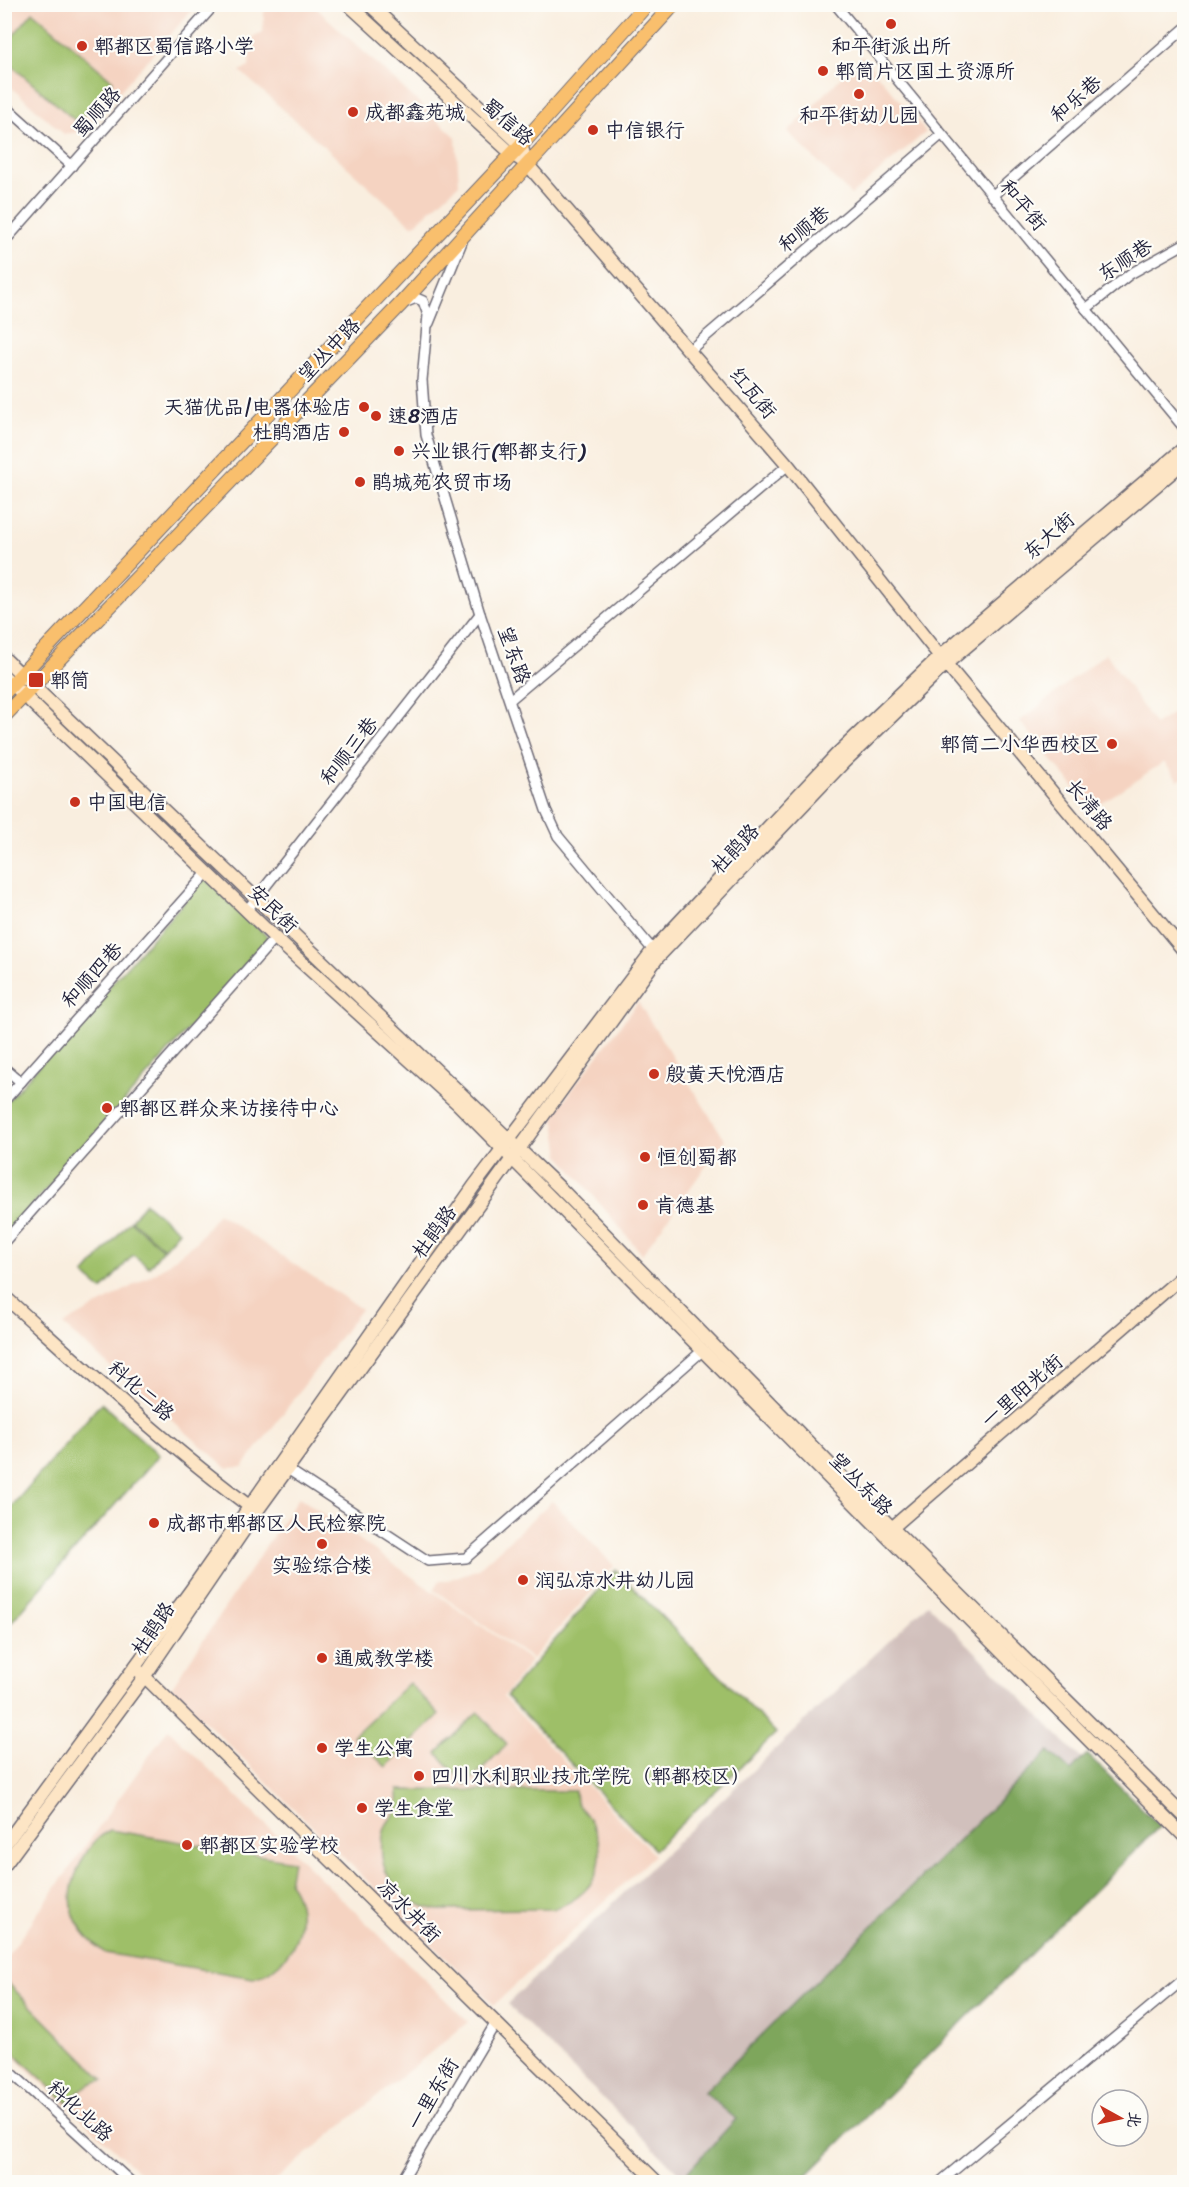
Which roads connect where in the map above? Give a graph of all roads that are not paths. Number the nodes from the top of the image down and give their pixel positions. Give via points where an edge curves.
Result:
1 (215, 4) edge
2 (348, 4) edge
3 (369, 4) edge
4 (647, 4) edge
5 (674, 4) edge
6 (835, 4) edge
7 (1185, 29) edge
8 (4, 105) edge
9 (941, 135) junction
10 (517, 150) junction
11 (527, 164) junction
12 (72, 166) junction
13 (992, 195) junction
14 (468, 231) junction
15 (4, 242) edge
16 (1185, 244) edge
17 (399, 306) junction
18 (1086, 309) junction
19 (425, 331) junction
20 (690, 350) junction
21 (1185, 428) edge
22 (1185, 447) edge
23 (1185, 462) edge
24 (788, 465) junction
25 (480, 614) junction
26 (4, 658) edge
27 (943, 660) junction
28 (11, 682) edge
29 (28, 689) junction
30 (511, 699) junction
31 (4, 716) edge
32 (207, 873) junction
33 (257, 898) junction
34 (247, 910) junction
35 (275, 938) junction
36 (1185, 951) edge
37 (656, 953) junction
38 (4, 1068) edge
39 (21, 1082) junction
40 (4, 1101) edge
41 (510, 1148) junction
42 (4, 1242) edge
43 (1185, 1275) edge
44 (4, 1296) edge
45 (4, 1303) edge
46 (702, 1351) junction
47 (289, 1470) junction
48 (249, 1509) junction
49 (888, 1532) junction
50 (135, 1668) junction
51 (144, 1677) junction
52 (1185, 1816) edge
53 (1185, 1836) edge
54 (10, 1839) edge
55 (4, 1866) edge
56 (1185, 1979) edge
57 (495, 2024) junction
58 (4, 2066) edge
59 (131, 2182) edge
60 (401, 2182) edge
61 (657, 2182) edge
62 (940, 2182) edge

1 - 12 street, 蜀顺路
2 - 10 main road, 蜀信路
3 - 10 main road, 蜀信路
4 - 10 main road, 望丛中路
5 - 11 main road, 望丛中路
6 - 9 street, 和平街
7 - 13 street, 和乐巷
8 - 12 street
9 - 13 street, 和平街
9 - 20 street, 和顺巷
10 - 11 main road, 蜀信路
10 - 28 main road, 望丛中路
11 - 14 main road, 望丛中路
11 - 20 main road, 红瓦街
12 - 15 street, 蜀顺路
13 - 18 street, 和平街
14 - 17 main road, 望丛中路
14 - 19 street, 望东路
16 - 18 street, 东顺巷 via 1130,274
17 - 19 street, 望东路 via 416,298 423,302 428,315
17 - 29 main road, 望丛中路
18 - 21 street, 和平街
19 - 25 street, 望东路 via 422,380 426,435
20 - 24 main road, 红瓦街
22 - 27 main road, 东大街
23 - 27 main road, 东大街
24 - 27 main road, 红瓦街
24 - 30 street
25 - 30 street, 望东路
25 - 33 street, 和顺三巷
26 - 28 main road, 安民街
27 - 36 main road, 长清路
27 - 37 main road, 杜鹃路
28 - 29 main road, 安民街
29 - 31 main road, 望丛中路
29 - 32 main road, 安民街
29 - 33 main road, 安民街
30 - 37 street, 望东路 via 558,836
32 - 34 main road, 安民街
32 - 39 street, 和顺四巷
33 - 34 street, 和顺三巷
33 - 41 main road, 安民街
34 - 35 main road, 安民街
35 - 41 main road, 安民街
35 - 42 street
37 - 41 main road, 杜鹃路
38 - 39 street
39 - 40 street, 和顺四巷
41 - 46 main road, 望丛东路
41 - 47 main road, 杜鹃路
41 - 48 main road, 杜鹃路
41 - 49 main road, 望丛东路
43 - 49 main road, 一里阳光街
44 - 48 main road, 科化二路
45 - 48 main road via 213,1488
46 - 47 street via 466,1558 428,1561
46 - 49 main road, 望丛东路
47 - 48 main road, 杜鹃路
48 - 50 main road, 杜鹃路
48 - 51 main road, 杜鹃路
49 - 52 main road, 望丛东路
49 - 53 main road, 望丛东路
50 - 51 main road, 凉水井街
50 - 54 main road, 杜鹃路
51 - 54 main road, 杜鹃路
51 - 57 main road, 凉水井街
54 - 55 main road, 杜鹃路
56 - 62 street
57 - 60 street, 一里东街
57 - 61 main road, 凉水井街
58 - 59 street, 科化北路

